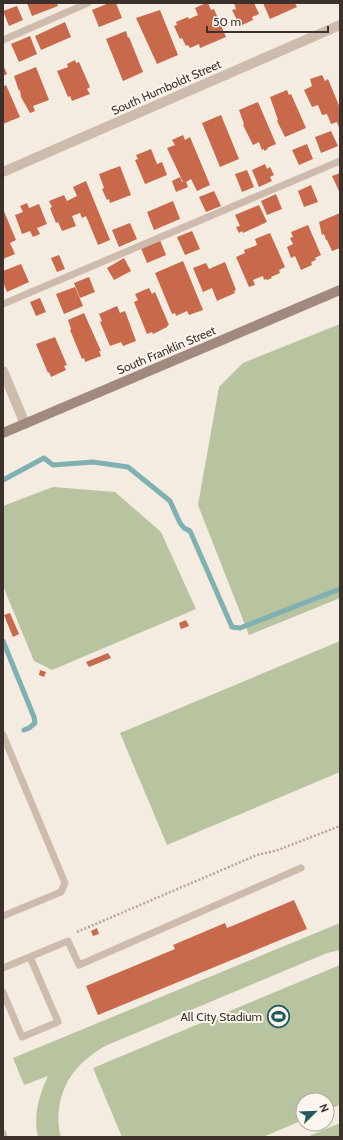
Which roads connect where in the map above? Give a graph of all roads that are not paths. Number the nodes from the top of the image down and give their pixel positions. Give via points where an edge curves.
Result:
1 (88, 3) edge
2 (340, 25) edge
3 (3, 40) edge
4 (340, 161) edge
5 (3, 172) edge
6 (340, 290) edge
7 (3, 304) edge
8 (3, 371) edge
9 (25, 424) junction
10 (3, 433) edge
11 (3, 735) edge
12 (301, 868) dead end
13 (3, 916) edge
14 (30, 957) junction
15 (3, 968) edge
16 (3, 992) edge
17 (3, 1133) edge
18 (4, 1137) edge

1 - 3 lane
2 - 5 street, South Humboldt Street
4 - 7 lane
6 - 9 street, South Franklin Street
8 - 9 street
9 - 10 street, South Franklin Street
11 - 13 lane via 65,883 61,892
12 - 14 lane via 79,965 68,941
14 - 15 lane
14 - 16 lane via 58,1022 22,1037
17 - 18 lane

